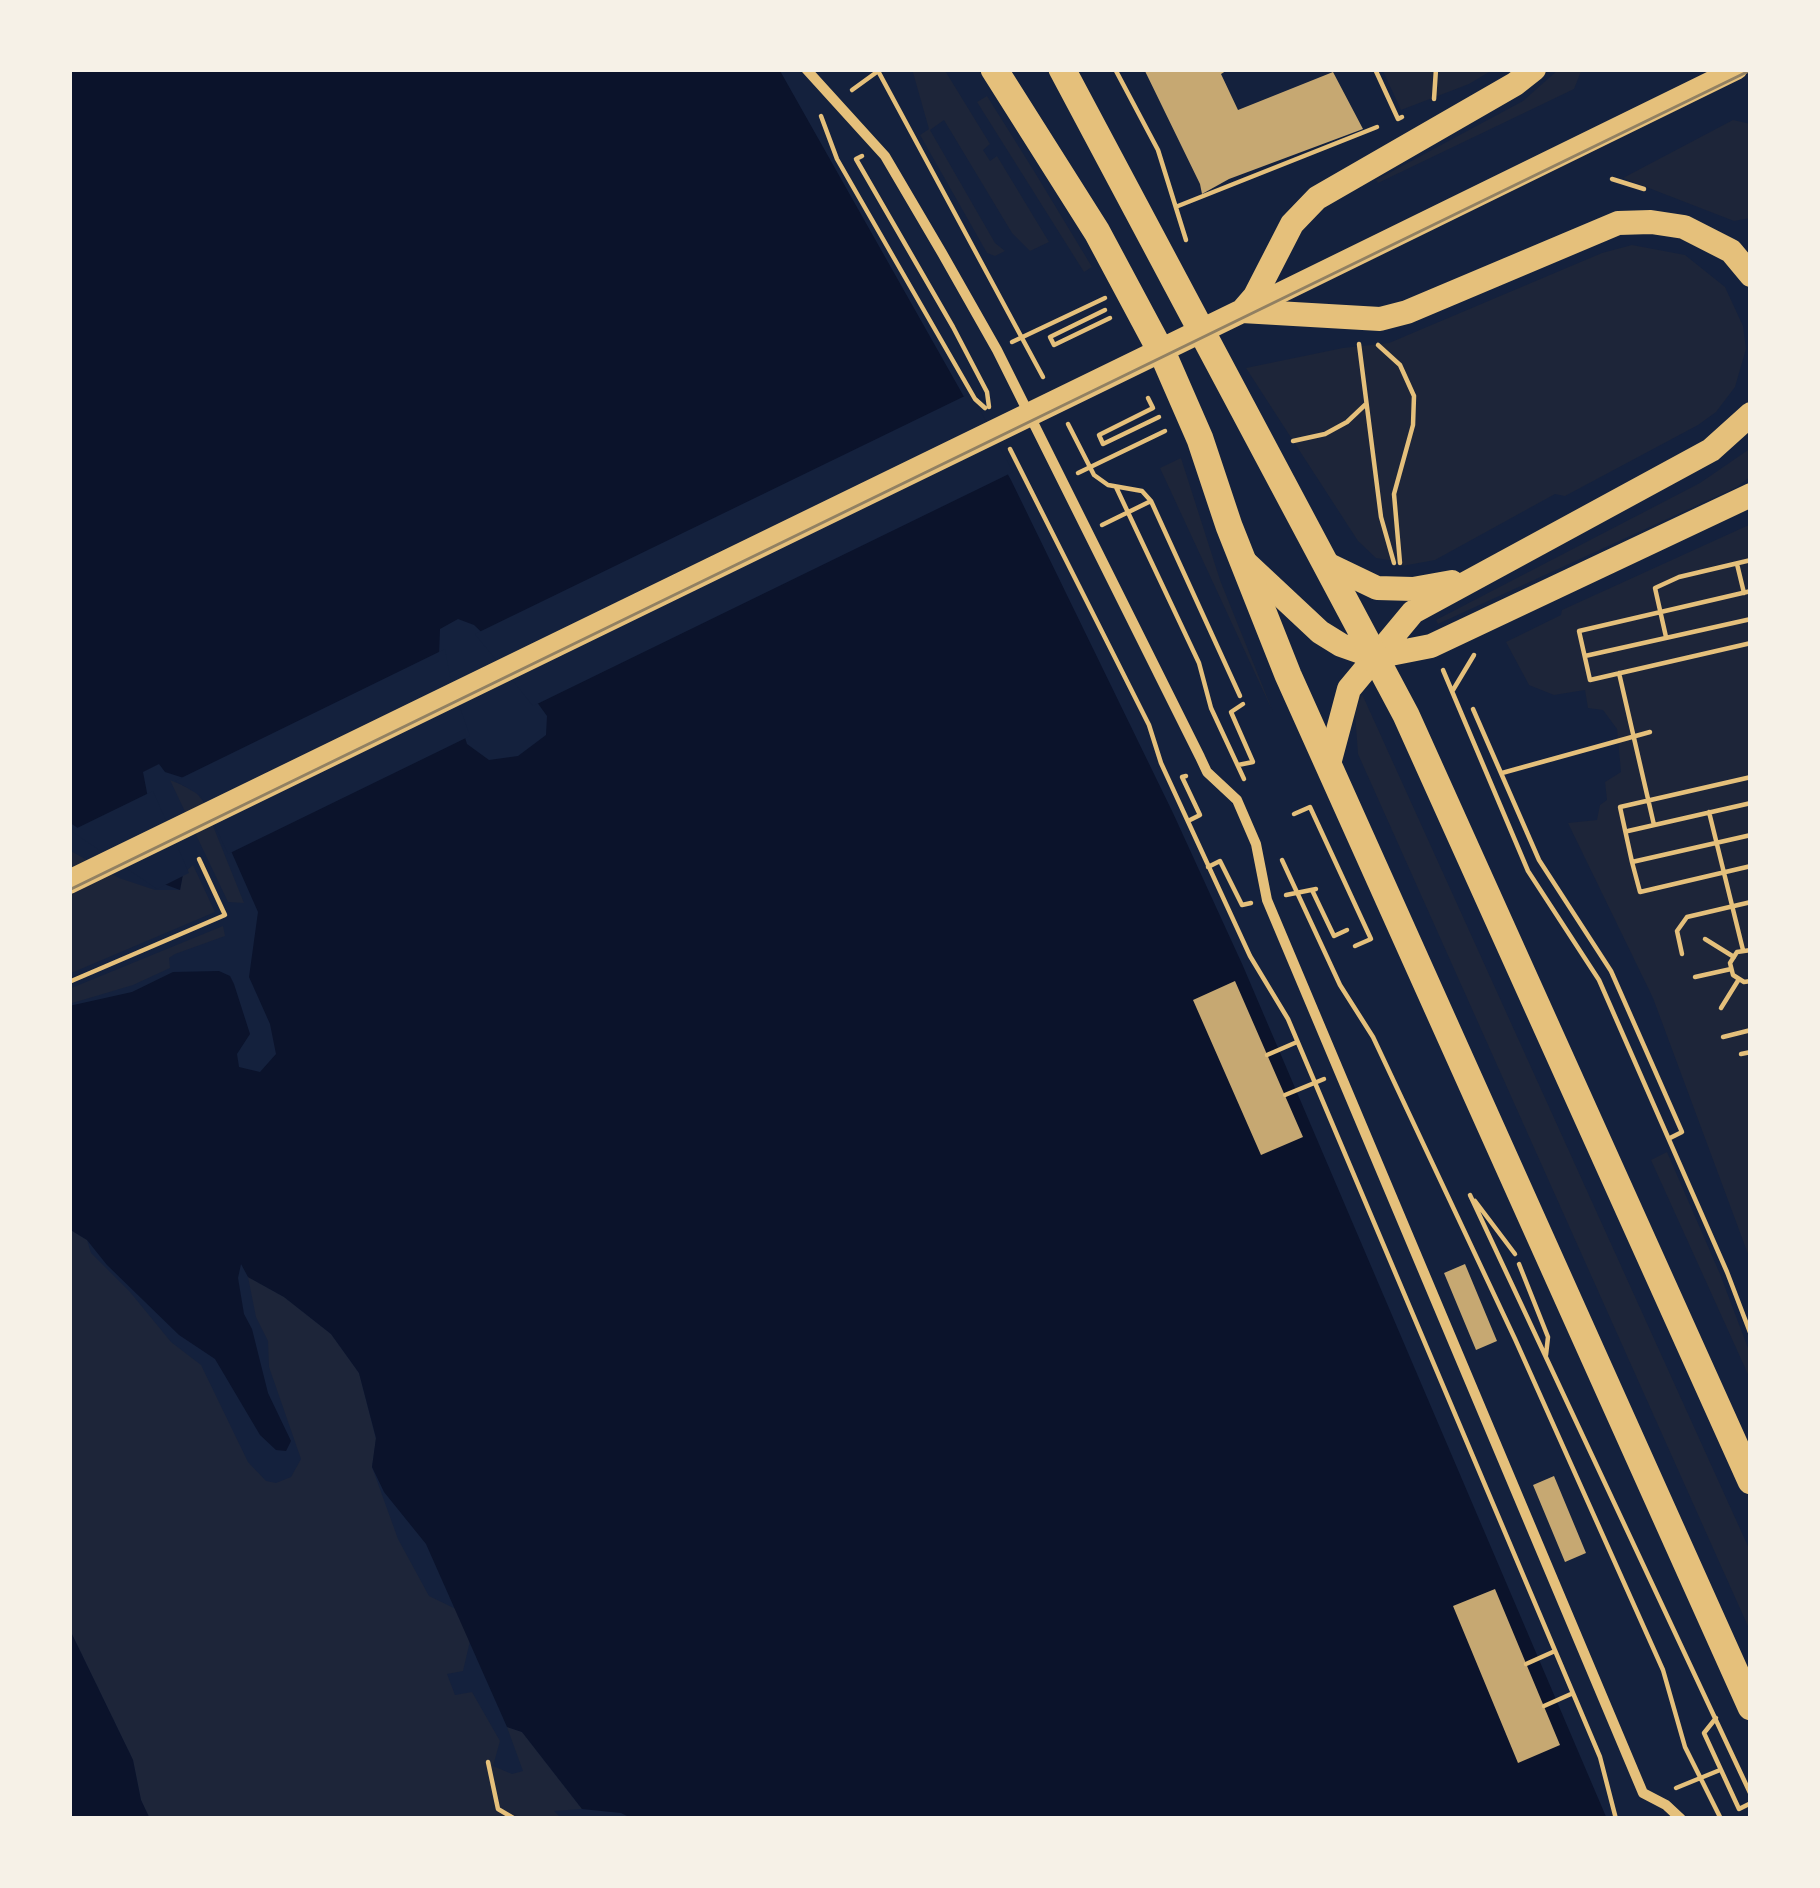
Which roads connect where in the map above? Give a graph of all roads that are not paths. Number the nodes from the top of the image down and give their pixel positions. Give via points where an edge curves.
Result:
1 (806, 69) edge
2 (1062, 69) edge
3 (1534, 69) edge
4 (1737, 69) edge
5 (995, 70) edge
6 (1751, 275) edge
7 (1236, 314) junction
8 (1751, 414) edge
9 (1751, 495) edge
10 (1241, 559) junction
11 (1327, 564) junction
12 (1472, 578) junction
13 (1376, 657) junction
14 (1329, 764) junction
15 (69, 882) edge
16 (1751, 1481) edge
17 (1751, 1707) edge
18 (1681, 1819) edge

1 - 18 street via 885,156 997,350 1200,758 1238,800 1267,900 1643,1793
2 - 11 main road
3 - 7 main road via 1317,198
4 - 7 street
5 - 10 main road via 1166,361
6 - 7 main road via 1704,235 1670,224 1618,223 1380,319
7 - 15 main road
8 - 12 main road via 1711,450
9 - 13 main road via 1452,638
10 - 13 main road via 1320,632
10 - 14 main road
11 - 12 main road via 1390,590
11 - 13 main road
12 - 13 main road via 1413,612
13 - 14 main road via 1348,689
13 - 16 main road
14 - 17 main road

